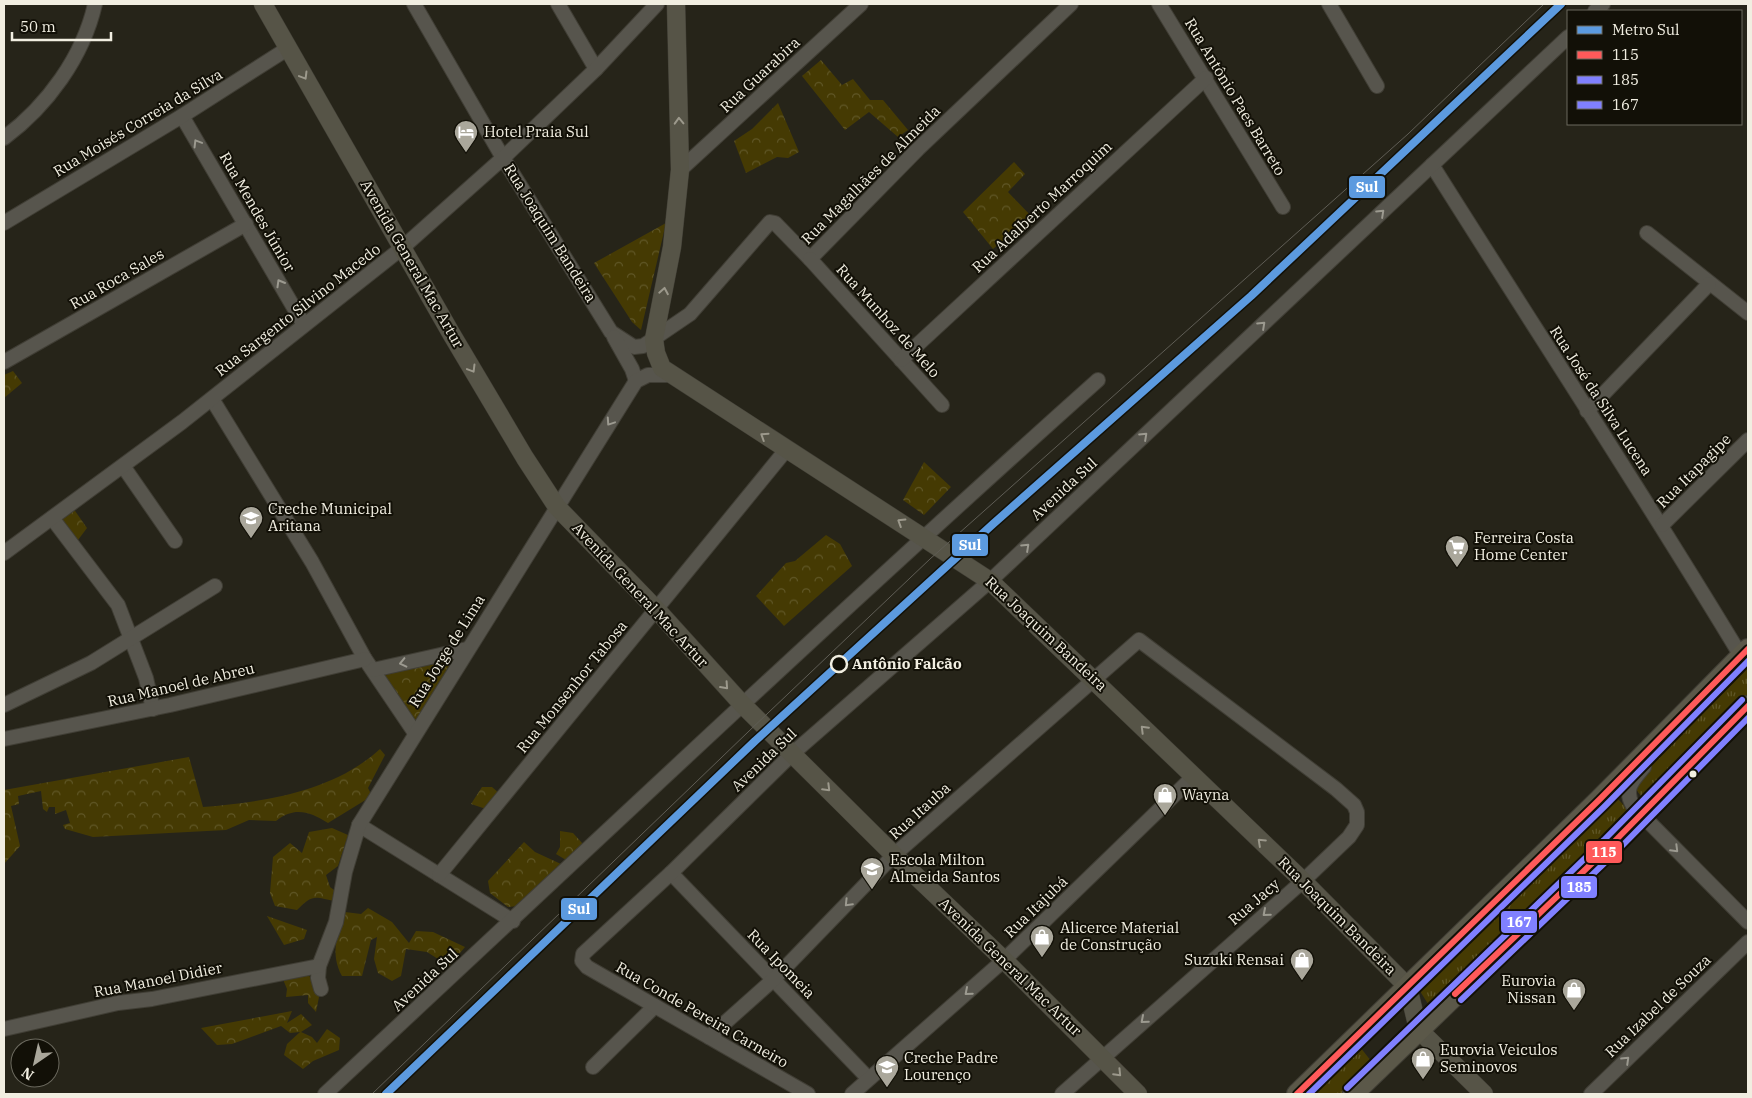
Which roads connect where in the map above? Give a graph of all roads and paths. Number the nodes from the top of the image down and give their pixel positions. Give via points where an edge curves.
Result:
1 (95, 4) edge
2 (263, 4) edge
3 (414, 4) edge
4 (558, 4) edge
5 (657, 4) edge
6 (676, 4) edge
7 (861, 4) edge
8 (1071, 4) edge
9 (1159, 4) edge
10 (1329, 4) edge
11 (1567, 38) edge
12 (288, 49) junction
13 (596, 69) junction
14 (1206, 78) junction
15 (1377, 86) dead end
16 (182, 116) junction
17 (4, 138) edge
18 (503, 158) junction
19 (1432, 165) junction
20 (680, 170) junction
21 (1283, 207) dead end
22 (4, 223) edge
23 (246, 224) junction
24 (1647, 233) dead end
25 (402, 248) junction
26 (810, 259) junction
27 (1709, 284) junction
28 (1748, 313) edge
29 (304, 325) junction
30 (611, 332) junction
31 (654, 339) junction
32 (901, 360) junction
33 (4, 362) edge
34 (670, 375) junction
35 (1098, 380) dead end
36 (636, 381) junction
37 (212, 399) junction
38 (942, 405) dead end
39 (1587, 411) junction
40 (1748, 440) edge
41 (786, 450) junction
42 (122, 466) junction
43 (557, 507) junction
44 (52, 518) junction
45 (1662, 525) junction
46 (923, 536) junction
47 (175, 541) dead end
48 (4, 554) edge
49 (990, 581) junction
50 (214, 586) dead end
51 (656, 610) junction
52 (132, 637) junction
53 (1139, 640) joint
54 (467, 648) junction
55 (1745, 652) edge
56 (365, 658) junction
57 (373, 670) junction
58 (1094, 678) junction
59 (742, 704) junction
60 (4, 705) edge
61 (1748, 706) edge
62 (152, 709) junction
63 (415, 734) junction
64 (1660, 736) junction
65 (4, 739) edge
66 (792, 754) junction
67 (1193, 777) junction
68 (1641, 815) junction
69 (359, 825) junction
70 (894, 855) junction
71 (671, 873) junction
72 (439, 875) junction
73 (1303, 881) junction
74 (513, 921) junction
75 (1748, 922) edge
76 (1748, 942) edge
77 (1004, 960) junction
78 (582, 961) joint
79 (319, 966) junction
80 (774, 979) junction
81 (1408, 987) junction
82 (321, 989) dead end
83 (655, 1006) junction
84 (4, 1029) edge
85 (1418, 1029) junction
86 (710, 1037) junction
87 (1102, 1057) junction
88 (593, 1067) dead end
89 (868, 1078) junction
90 (325, 1094) edge
91 (808, 1094) edge
92 (852, 1094) edge
93 (1062, 1094) edge
94 (1138, 1094) edge
95 (1297, 1094) edge
96 (1353, 1094) edge
97 (1484, 1094) edge
98 (1591, 1094) edge

1 - 17 street via 69,68 56,88
2 - 12 main road, Avenida General Mac Artur
3 - 18 street, Rua Joaquim Bandeira
4 - 13 street
5 - 13 street, Rua Sargento Silvino Macedo
20 -> 6 main road
7 - 20 street, Rua Guarabira
8 - 26 street, Rua Magalhães de Almeida via 918,149
9 - 14 street, Rua Antônio Paes Barreto
10 - 15 street
11 - 19 street, Avenida Sul
12 - 16 street, Rua Moisés Correia da Silva
12 -> 25 main road, Avenida General Mac Artur
13 - 18 street, Rua Sargento Silvino Macedo
14 - 21 street, Rua Antônio Paes Barreto
14 - 32 street, Rua Adalberto Marroquim
16 - 22 street, Rua Moisés Correia da Silva
23 -> 16 street, Rua Mendes Júnior
18 - 25 street, Rua Sargento Silvino Macedo
18 - 30 street, Rua Joaquim Bandeira
19 - 39 street, Rua José da Silva Lucena
49 -> 19 street, Avenida Sul
31 -> 20 main road via 672,247
29 -> 23 street, Rua Mendes Júnior
23 - 33 street, Rua Roca Sales
24 - 27 street
25 - 29 street, Rua Sargento Silvino Macedo
25 -> 43 main road, Avenida General Mac Artur
26 - 31 street, Rua Magalhães de Almeida via 770,222 700,304
26 - 32 street, Rua Munhoz de Melo
27 - 28 street
27 - 39 street
29 - 37 street, Rua Sargento Silvino Macedo
30 - 31 street, Rua Joaquim Bandeira via 634,347
30 - 36 street, Rua Joaquim Bandeira
31 - 34 main road, Rua Joaquim Bandeira via 658,361
32 - 38 street, Rua Munhoz de Melo
34 - 36 street via 648,375
41 -> 34 main road, Rua Joaquim Bandeira
35 - 46 street, Avenida Sul
36 -> 43 street, Rua Jorge de Lima
37 - 42 street, Rua Sargento Silvino Macedo
37 - 56 street via 307,554
39 - 45 street, Rua José da Silva Lucena
40 - 45 street, Rua Itapagipe
46 -> 41 main road, Rua Joaquim Bandeira
41 - 51 street, Rua Monsenhor Tabosa
42 - 44 street, Rua Sargento Silvino Macedo
42 - 47 street
43 - 51 main road, Avenida General Mac Artur
43 - 54 street, Rua Jorge de Lima
44 - 48 street, Rua Sargento Silvino Macedo
44 - 52 street via 118,605
45 - 55 street, Rua José da Silva Lucena
46 - 49 main road, Rua Joaquim Bandeira
46 - 59 street, Avenida Sul
49 - 58 main road, Rua Joaquim Bandeira
49 - 66 street, Avenida Sul
50 - 52 street
51 -> 59 main road, Avenida General Mac Artur
51 - 72 street, Rua Monsenhor Tabosa
52 - 60 street via 91,663
52 - 62 street via 146,678
53 - 58 street, Rua Itauba
53 - 73 street, Rua Jacy via 1354,805 1358,818 1353,832
54 -> 57 street
54 - 63 street, Rua Jorge de Lima
55 - 64 highway
56 - 57 street
56 - 62 street, Rua Manoel de Abreu
57 - 63 street
67 -> 58 main road, Rua Joaquim Bandeira
58 - 70 street, Rua Itauba
59 - 66 main road, Avenida General Mac Artur
59 - 74 street, Avenida Sul
61 - 68 highway
62 - 65 street, Rua Manoel de Abreu
63 - 69 street, Rua Jorge de Lima
64 - 68 street via 1653,754 1628,790 1628,798
64 - 81 highway
66 -> 70 main road, Avenida General Mac Artur
66 - 71 street, Avenida Sul
73 -> 67 main road, Rua Joaquim Bandeira
67 - 77 street, Rua Itajubá
68 -> 75 street
68 - 85 highway
69 - 72 street
69 - 79 street, Rua Jorge de Lima via 345,872 336,922
70 - 77 main road, Avenida General Mac Artur
70 -> 80 street, Rua Itauba
71 - 78 street, Avenida Sul via 583,954
71 - 80 street, Rua Ipomeia
72 - 74 street
73 - 81 main road, Rua Joaquim Bandeira
73 -> 87 street, Rua Jacy
74 - 90 street, Avenida Sul
98 -> 76 street, Rua Izabel de Souza
77 - 87 main road, Avenida General Mac Artur
77 -> 89 street, Rua Itajubá
78 - 83 street, Rua Conde Pereira Carneiro
79 - 82 street, Rua Jorge de Lima
79 - 84 street, Rua Manoel Didier via 118,1003
80 - 86 street, Rua Itauba
80 - 89 street, Rua Ipomeia
81 - 85 main road, Rua Joaquim Bandeira
81 - 95 highway
83 - 86 street, Rua Conde Pereira Carneiro
83 - 88 street
85 - 96 highway
85 - 97 main road
86 - 91 street, Rua Conde Pereira Carneiro
87 - 93 street, Rua Jacy
87 -> 94 main road, Avenida General Mac Artur
89 - 92 street, Rua Itajubá

